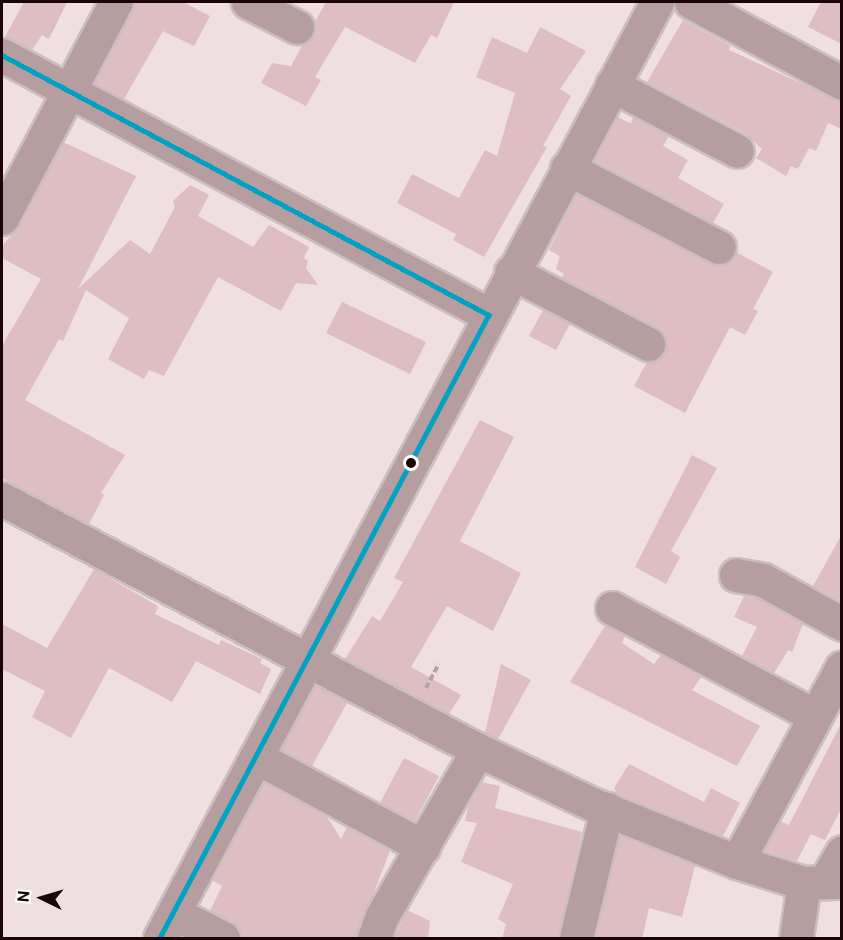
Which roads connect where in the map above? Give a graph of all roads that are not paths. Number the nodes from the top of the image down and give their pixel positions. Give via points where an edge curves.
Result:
1 (116, 2) edge
2 (248, 2) edge
3 (657, 2) edge
4 (691, 2) edge
5 (297, 25) dead end
6 (2, 55) edge
7 (842, 83) edge
8 (612, 85) junction
9 (70, 90) junction
10 (717, 149) dead end
11 (567, 168) junction
12 (2, 218) edge
13 (719, 247) dead end
14 (511, 272) junction
15 (489, 315) junction
16 (648, 344) dead end
17 (2, 499) edge
18 (736, 575) dead end
19 (612, 608) dead end
20 (842, 624) edge
21 (307, 660) junction
22 (842, 667) edge
23 (826, 711) edge
24 (478, 750) junction
25 (256, 757) junction
26 (607, 809) junction
27 (423, 847) junction
28 (737, 862) junction
29 (828, 874) edge
30 (167, 926) edge
31 (223, 939) edge
32 (374, 939) edge
33 (576, 939) edge
34 (796, 939) edge

1 - 9 street
2 - 5 street
3 - 8 street
4 - 7 street
6 - 9 street
8 - 10 street
8 - 11 street
9 - 12 street
9 - 15 street
11 - 13 street
11 - 14 street
14 - 15 street
14 - 16 street
15 - 21 street
17 - 21 street
18 - 20 street via 763,580
19 - 23 street
21 - 24 street
21 - 25 street
22 - 23 street
23 - 28 street
24 - 26 street
24 - 27 street
25 - 27 street
25 - 30 street
26 - 28 street
26 - 33 street
27 - 32 street via 382,916
28 - 29 street
29 - 34 street
30 - 31 street

